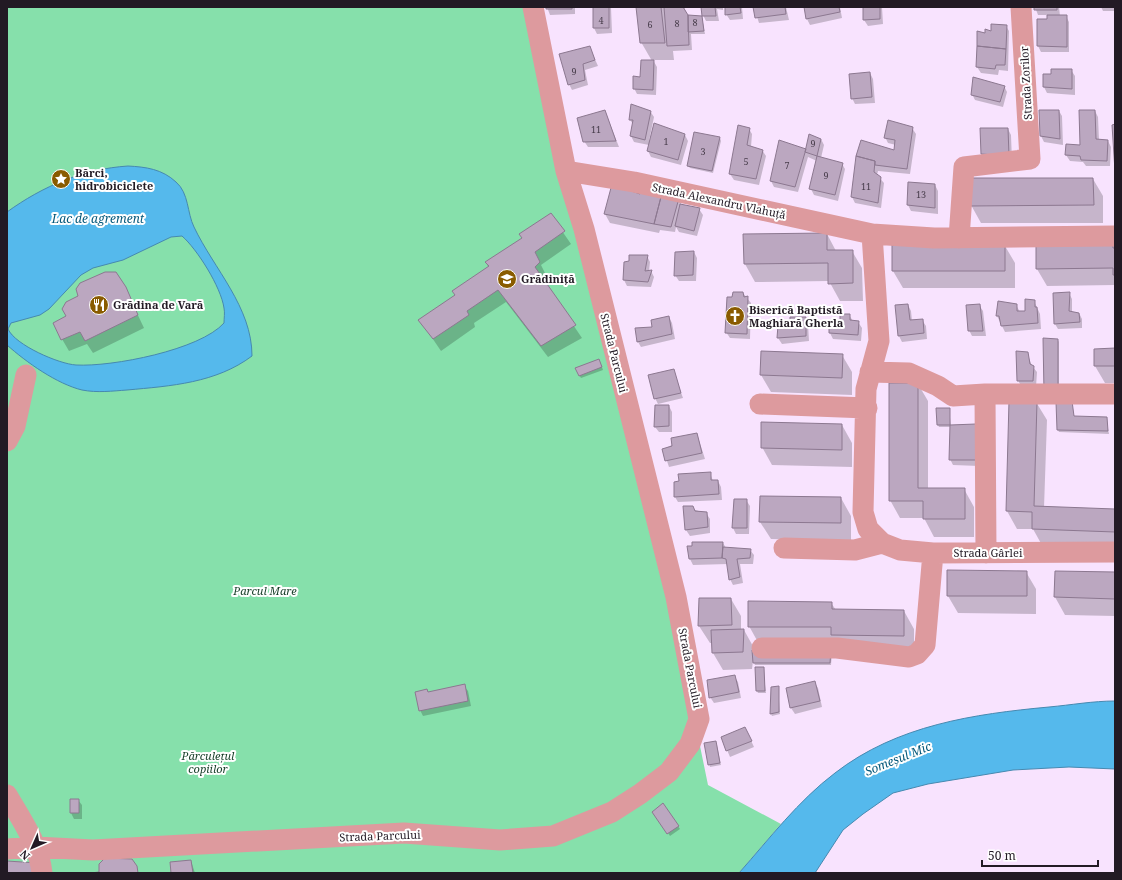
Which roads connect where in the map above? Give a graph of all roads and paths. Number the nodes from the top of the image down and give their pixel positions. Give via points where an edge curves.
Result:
1 (533, 7) edge
2 (1021, 7) edge
3 (566, 170) junction
4 (872, 234) junction
5 (1115, 236) edge
6 (959, 238) junction
7 (870, 372) junction
8 (26, 375) dead end
9 (985, 394) junction
10 (1115, 394) edge
11 (760, 404) dead end
12 (867, 408) junction
13 (7, 441) edge
14 (875, 536) junction
15 (784, 548) dead end
16 (1115, 552) edge
17 (933, 553) junction
18 (986, 553) junction
19 (762, 648) dead end
20 (7, 795) edge
21 (36, 846) junction
22 (7, 849) edge
23 (42, 873) edge

1 - 3 street, Strada Parcului
2 - 6 street, Strada Zorilor via 1030,159 964,168
3 - 4 street, Strada Alexandru Vlahuță via 634,182
3 - 21 street, Strada Parcului via 584,229 676,597 699,719 690,744 669,772 612,812 553,836 500,840 404,833 92,850
4 - 6 street, Strada Alexandru Vlahuță
4 - 7 street via 879,341
5 - 6 street, Strada Alexandru Vlahuță
7 - 9 street via 909,373 953,396
7 - 12 street via 866,389
8 - 13 street via 15,426
9 - 10 street
9 - 18 street
11 - 12 street
12 - 14 street via 863,512
14 - 15 street via 855,550
14 - 17 street, Strada Gârlei via 900,550
16 - 18 street, Strada Gârlei
17 - 18 street, Strada Gârlei
17 - 19 street via 925,645 917,654 909,657 837,648
20 - 21 street
21 - 22 street, Strada Parcului
21 - 23 street

